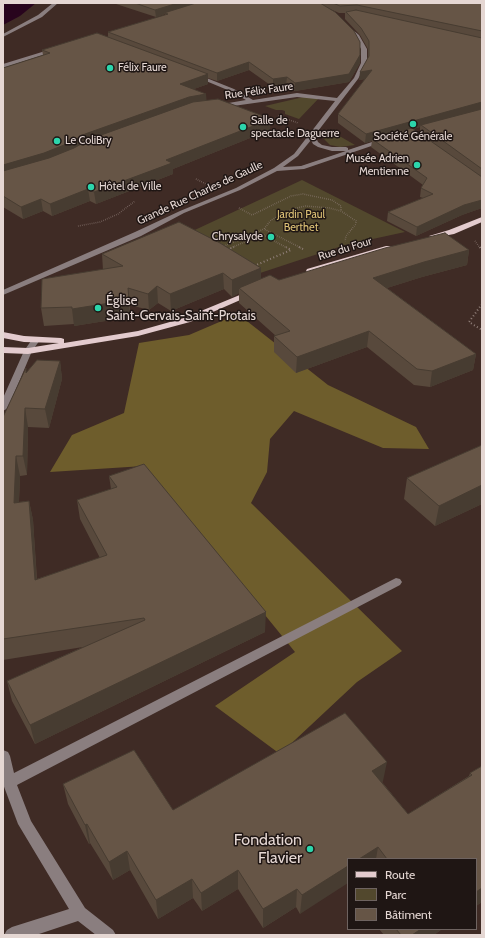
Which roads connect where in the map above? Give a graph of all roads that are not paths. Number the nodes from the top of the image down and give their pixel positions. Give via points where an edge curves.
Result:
1 (56, 3) edge
2 (341, 20) edge
3 (3, 36) edge
4 (60, 49) edge
5 (3, 66) edge
6 (189, 73) edge
7 (338, 100) junction
8 (251, 101) junction
9 (212, 107) edge
10 (311, 134) junction
11 (393, 138) edge
12 (357, 148) junction
13 (276, 169) junction
14 (482, 220) edge
15 (428, 238) edge
16 (398, 245) edge
17 (304, 273) edge
18 (257, 290) edge
19 (3, 292) edge
20 (3, 335) edge
21 (36, 340) junction
22 (79, 342) junction
23 (3, 350) edge
24 (28, 351) junction
25 (3, 408) edge
26 (396, 582) dead end
27 (3, 756) edge
28 (9, 782) junction
29 (80, 913) junction
30 (12, 935) edge
31 (108, 935) edge

1 - 3 street via 40,16
2 - 7 street via 357,36 364,49 364,63 356,78
4 - 5 street
6 - 8 street via 232,90
7 - 8 street, Rue Félix Faure via 297,95
7 - 10 street
8 - 9 street, Rue Félix Faure
10 - 12 street via 315,143 325,148
10 - 13 street via 296,155
11 - 12 street, Grande Rue Charles de Gaulle
12 - 13 street, Grande Rue Charles de Gaulle via 302,168
13 - 19 street, Grande Rue Charles de Gaulle via 238,189
14 - 15 main road
16 - 17 main road, Rue du Four
18 - 22 main road via 187,320 138,333
20 - 21 main road
21 - 22 main road
21 - 24 street
22 - 24 main road
23 - 24 main road
24 - 25 street
26 - 28 street
27 - 28 street
28 - 29 street via 25,824
29 - 30 street
29 - 31 street

